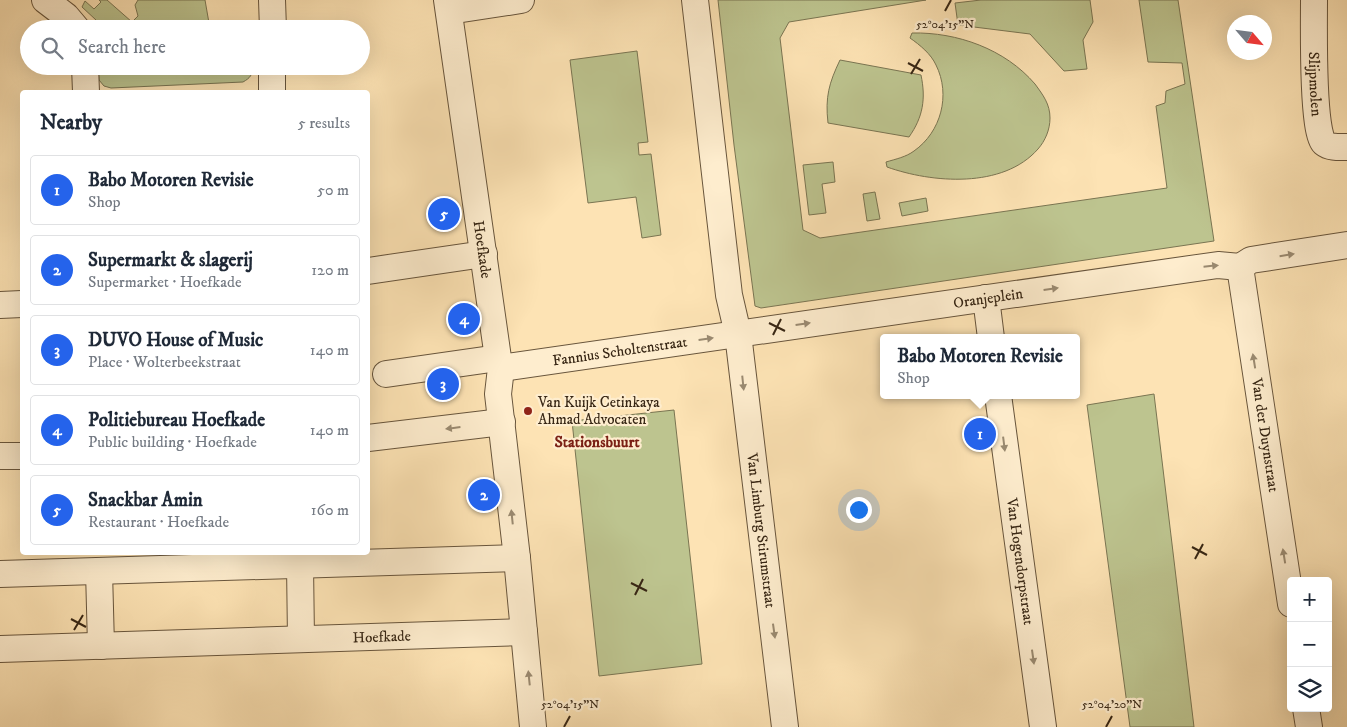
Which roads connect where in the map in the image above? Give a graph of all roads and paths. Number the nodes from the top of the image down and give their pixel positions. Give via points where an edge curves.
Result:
1 (46, 0) edge
2 (272, 0) edge
3 (520, 0) edge
4 (695, 0) edge
5 (1314, 0) edge
6 (448, 6) edge
7 (69, 20) edge
8 (272, 20) edge
9 (85, 75) edge
10 (272, 75) edge
11 (86, 90) edge
12 (272, 90) edge
13 (1347, 147) edge
14 (1347, 245) edge
15 (484, 254) junction
16 (1240, 267) junction
17 (370, 271) edge
18 (986, 298) junction
19 (20, 304) edge
20 (0, 305) edge
21 (738, 334) junction
22 (990, 334) edge
23 (499, 363) junction
24 (386, 374) dead end
25 (999, 399) edge
26 (502, 422) junction
27 (370, 438) edge
28 (0, 456) edge
29 (20, 456) edge
30 (517, 558) junction
31 (300, 565) junction
32 (99, 571) junction
33 (0, 574) edge
34 (1287, 578) edge
35 (524, 632) junction
36 (301, 639) junction
37 (101, 646) junction
38 (0, 650) edge
39 (1307, 712) edge
40 (533, 727) edge
41 (785, 727) edge
42 (1043, 727) edge
43 (1309, 727) edge

1 - 7 street
2 - 8 street
3 - 6 street
4 - 21 street, Van Limburg Stirumstraat via 729,296
5 - 13 street, Slijpmolen via 1316,113 1320,134 1331,146
6 - 15 street, Hoefkade
9 - 11 street
10 - 12 street
16 -> 14 street via 1251,260
15 - 17 street
15 - 23 street, Hoefkade
18 -> 16 street, Oranjeplein via 1218,265
34 -> 16 street, Van der Duynstraat
21 -> 18 street, Oranjeplein
18 - 22 street
19 - 20 street
23 -> 21 street, Fannius Scholtenstraat
21 -> 41 street, Van Limburg Stirumstraat
23 - 24 street, Fannius Scholtenstraat
23 - 26 street, Hoefkade via 498,394
25 -> 42 street, Van Hogendorpstraat
26 -> 27 street
30 -> 26 street, Hoefkade
28 - 29 street
30 - 31 street
30 - 35 street, Hoefkade
31 - 32 street
31 - 36 street
32 - 33 street
32 - 37 street
35 - 36 street, Hoefkade
40 -> 35 street, Hoefkade
36 - 37 street, Hoefkade
37 - 38 street, Hoefkade
39 - 43 street

